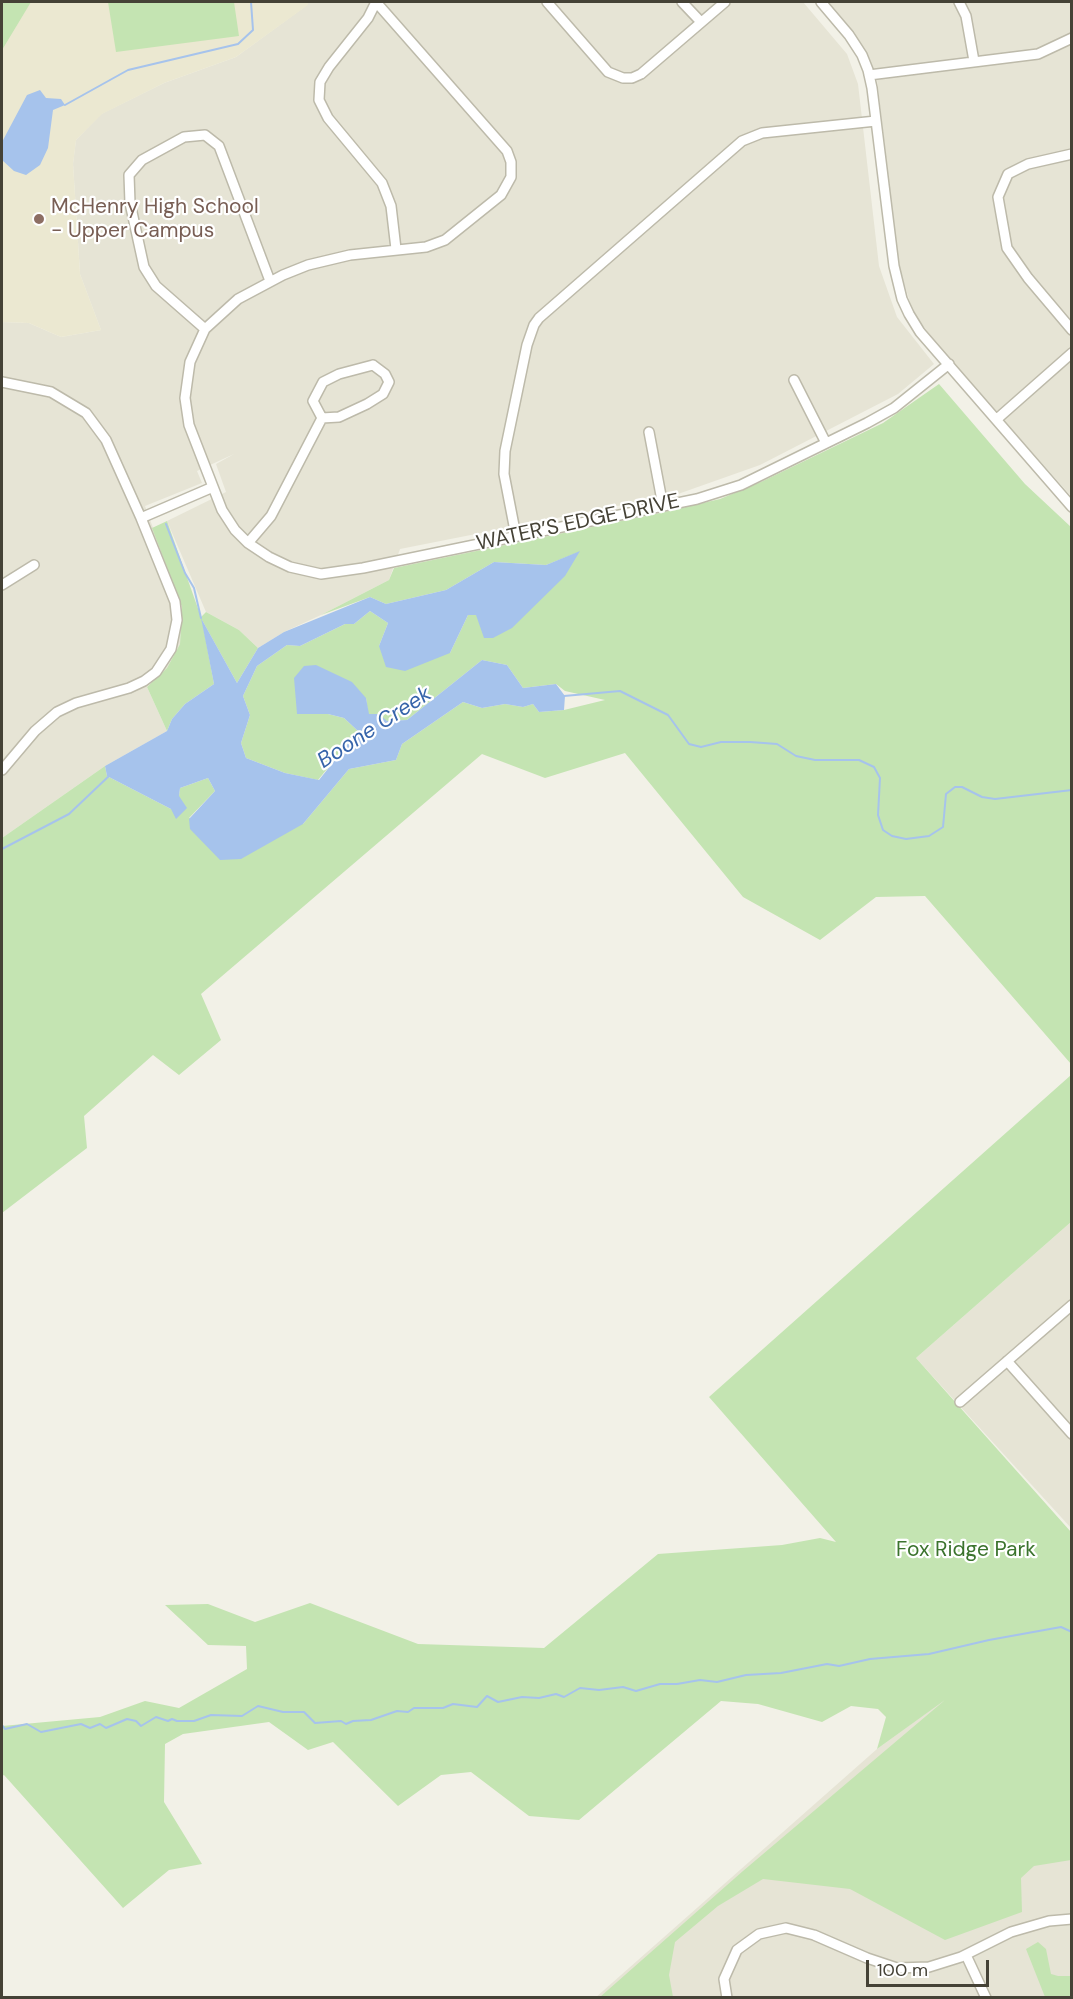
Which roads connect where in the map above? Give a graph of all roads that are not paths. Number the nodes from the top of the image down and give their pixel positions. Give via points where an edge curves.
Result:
1 (376, 2) edge
2 (547, 2) edge
3 (682, 2) edge
4 (725, 2) edge
5 (821, 2) edge
6 (959, 2) edge
7 (701, 22) junction
8 (1071, 38) edge
9 (974, 61) junction
10 (869, 75) junction
11 (876, 121) junction
12 (1071, 154) edge
13 (396, 249) junction
14 (270, 281) junction
15 (205, 329) junction
16 (1071, 330) edge
17 (1071, 353) edge
18 (949, 364) junction
19 (794, 380) dead end
20 (2, 382) edge
21 (322, 418) junction
22 (997, 419) junction
23 (649, 432) dead end
24 (826, 443) junction
25 (213, 487) junction
26 (663, 506) junction
27 (1071, 506) edge
28 (141, 518) junction
29 (516, 536) junction
30 (248, 543) junction
31 (34, 565) dead end
32 (2, 585) edge
33 (2, 770) edge
34 (1071, 1305) edge
35 (1007, 1361) junction
36 (960, 1402) dead end
37 (1071, 1434) edge
38 (1071, 1919) edge
39 (966, 1955) junction
40 (727, 1998) edge
41 (986, 1998) edge

1 - 13 street via 320,82 319,100 328,118 382,183 391,206
1 - 13 street via 500,142 511,162 511,177 501,195 445,240 426,247
2 - 7 street via 608,72 623,78 640,74
3 - 7 street
4 - 7 street
5 - 10 street via 855,43
6 - 9 street via 966,16
8 - 9 street via 1038,54
9 - 10 street
10 - 11 street
11 - 18 street via 900,291 920,332
11 - 29 street via 762,133 742,141 539,318 527,345 504,463
12 - 16 street via 1028,164 1008,174 998,197 1007,248
13 - 14 street via 308,265
14 - 15 street via 238,299
14 - 15 street via 219,146 205,135 184,137 142,160 129,175 130,203 144,267 156,286
15 - 25 street, WATER’S EDGE DRIVE via 190,362 185,398 189,425
17 - 22 street
18 - 22 street
18 - 24 street, WATER’S EDGE DRIVE via 894,408
19 - 24 street
20 - 28 street via 51,392 86,413 106,440
21 - 21 street via 339,417 383,394 389,382 385,374 373,366 323,382 313,400
21 - 30 street via 272,516
22 - 27 street
23 - 26 street
24 - 26 street, WATER’S EDGE DRIVE via 741,484
25 - 28 street
25 - 30 street, WATER’S EDGE DRIVE via 222,510
26 - 29 street, WATER’S EDGE DRIVE
28 - 33 street via 175,602 177,620 168,656 144,681 57,712
29 - 30 street, WATER’S EDGE DRIVE via 321,574 290,567
31 - 32 street
34 - 35 street
35 - 36 street
35 - 37 street
38 - 39 street via 1011,1932
39 - 40 street via 929,1967 897,1968 786,1928 759,1934 737,1950 724,1979
39 - 41 street

